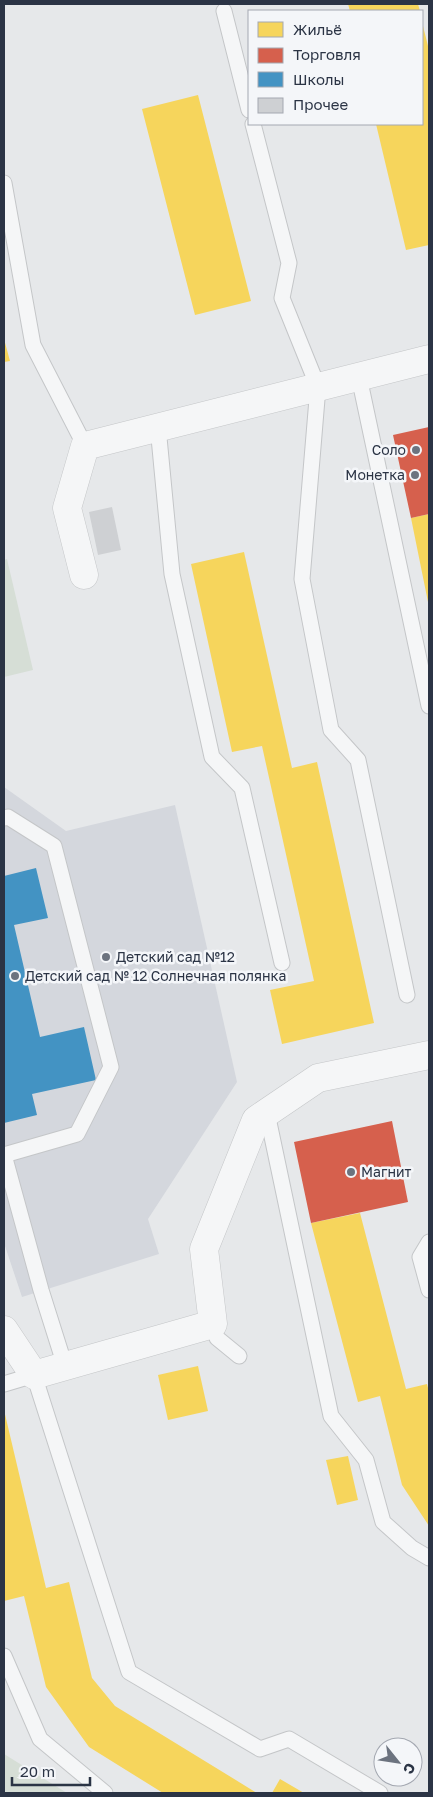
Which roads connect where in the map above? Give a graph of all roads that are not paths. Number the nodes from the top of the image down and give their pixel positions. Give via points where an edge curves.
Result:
1 (224, 11) dead end
2 (248, 106) edge
3 (253, 125) edge
4 (4, 183) edge
5 (429, 359) edge
6 (359, 377) junction
7 (318, 387) junction
8 (158, 427) junction
9 (85, 446) junction
10 (84, 574) dead end
11 (429, 706) edge
12 (4, 818) edge
13 (282, 963) dead end
14 (407, 995) dead end
15 (429, 1055) edge
16 (267, 1113) junction
17 (4, 1155) edge
18 (429, 1242) edge
19 (429, 1290) edge
20 (213, 1324) junction
21 (4, 1330) edge
22 (239, 1356) dead end
23 (65, 1366) junction
24 (34, 1376) junction
25 (4, 1384) edge
26 (429, 1558) edge
27 (4, 1656) edge
28 (106, 1793) edge
29 (380, 1793) edge

1 - 2 lane
3 - 7 lane via 288,263 282,298
4 - 9 lane via 33,345
5 - 6 street
6 - 7 street
6 - 11 lane
7 - 8 street
7 - 14 lane via 302,580 331,730 358,760
8 - 9 street
8 - 13 lane via 172,574 212,757 242,788
9 - 10 street via 67,508
12 - 17 lane via 8,817 54,846 111,1068 77,1134
15 - 16 street via 318,1078
16 - 20 street via 256,1120 204,1249
16 - 26 lane via 331,1416 366,1460 383,1522 412,1548
17 - 23 lane
18 - 19 lane via 420,1257
20 - 22 lane via 217,1338
20 - 23 street
21 - 24 street
23 - 24 street
24 - 25 lane
24 - 29 lane via 129,1672 260,1749 290,1739
27 - 28 lane via 40,1739

